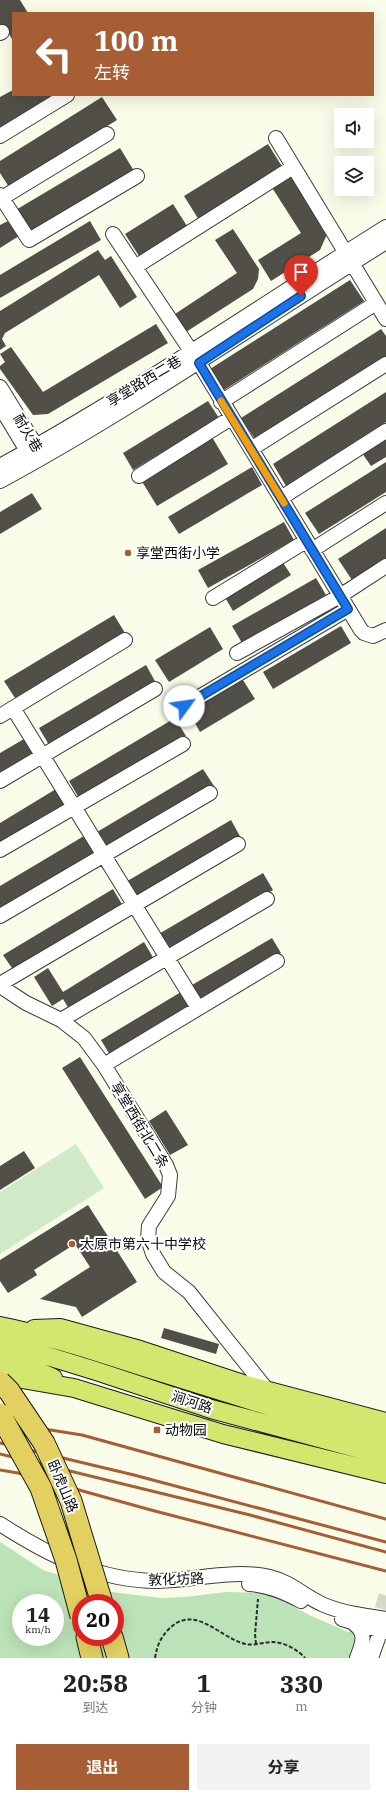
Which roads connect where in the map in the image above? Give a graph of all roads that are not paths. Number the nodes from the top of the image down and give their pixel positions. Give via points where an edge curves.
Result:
1 (65, 96) edge
2 (107, 134) dead end
3 (0, 136) edge
4 (276, 138) dead end
5 (293, 166) junction
6 (136, 176) dead end
7 (1, 196) edge
8 (386, 226) edge
9 (113, 234) dead end
10 (386, 242) edge
11 (349, 258) junction
12 (135, 267) junction
13 (376, 303) junction
14 (386, 319) edge
15 (195, 358) junction
16 (386, 364) edge
17 (0, 387) edge
18 (221, 402) junction
19 (0, 406) edge
20 (231, 418) junction
21 (386, 431) edge
22 (251, 449) junction
23 (35, 455) junction
24 (0, 466) edge
25 (139, 476) dead end
26 (0, 481) edge
27 (280, 498) junction
28 (386, 503) edge
29 (309, 545) junction
30 (386, 566) edge
31 (340, 596) junction
32 (213, 598) dead end
33 (348, 609) junction
34 (386, 630) edge
35 (125, 640) dead end
36 (238, 653) dead end
37 (154, 689) dead end
38 (184, 706) dead end
39 (14, 708) junction
40 (0, 716) edge
41 (183, 744) dead end
42 (43, 755) junction
43 (0, 781) edge
44 (210, 793) dead end
45 (74, 806) junction
46 (238, 844) dead end
47 (0, 850) edge
48 (104, 855) junction
49 (268, 898) dead end
50 (135, 905) junction
51 (0, 916) edge
52 (167, 958) junction
53 (276, 961) dead end
54 (0, 985) edge
55 (198, 1008) junction
56 (61, 1020) junction
57 (104, 1065) junction
58 (0, 1326) edge
59 (21, 1330) junction
60 (0, 1343) edge
61 (0, 1359) edge
62 (24, 1365) junction
63 (96, 1371) junction
64 (0, 1376) edge
65 (0, 1382) edge
66 (74, 1388) junction
67 (268, 1391) junction
68 (0, 1414) edge
69 (385, 1422) edge
70 (386, 1440) edge
71 (386, 1456) edge
72 (382, 1471) edge
73 (0, 1524) edge
74 (0, 1536) edge
75 (75, 1594) edge
76 (99, 1594) edge
77 (355, 1619) junction
78 (383, 1620) edge
79 (89, 1646) edge
80 (115, 1646) edge
81 (386, 1648) edge
82 (92, 1658) edge
83 (118, 1658) edge
84 (357, 1658) edge
85 (372, 1658) edge

1 - 3 street
2 - 7 street
4 - 5 street
5 - 11 street
5 - 12 street
6 - 7 street via 29,240
8 - 11 street, 享堂路西二巷
9 - 12 street
10 - 11 street, 享堂路西二巷
11 - 13 street
11 - 15 street, 享堂路西二巷
12 - 15 street
13 - 14 street
13 - 18 street
15 - 18 street
15 - 23 street, 享堂路西二巷
16 - 22 street
17 - 23 street, 耐火巷
18 - 20 street
19 - 23 street, 耐火巷
20 - 22 street
20 - 25 street
21 - 27 street
22 - 27 street
23 - 24 street, 享堂路西二巷
23 - 26 street, 享堂路西二巷
27 - 29 street
28 - 29 street
29 - 31 street
29 - 32 street
30 - 31 street
31 - 33 street
31 - 36 street
33 - 34 street via 364,633 373,636
33 - 38 street
35 - 39 street
37 - 42 street
39 - 40 street
39 - 42 street
41 - 45 street
42 - 43 street
42 - 45 street
44 - 48 street
45 - 47 street
45 - 48 street
46 - 50 street
48 - 50 street
48 - 51 street
49 - 52 street
50 - 52 street
50 - 54 street
52 - 55 street
52 - 56 street
53 - 55 street
54 - 56 street, 享堂西街北二条 via 26,1003
55 - 57 street
56 - 57 street, 享堂西街北二条 via 76,1029
57 - 67 street, 享堂西街北二条 via 170,1175 168,1196 149,1226 148,1239 153,1254 164,1272 189,1292
58 - 59 main road, 涧河路
59 - 67 main road, 涧河路 via 60,1328 140,1350
59 - 70 main road, 涧河路 via 298,1416
60 - 63 main road, 涧河路
61 - 62 main road
62 - 63 main road
62 - 66 main road
63 - 71 main road, 涧河路 via 211,1409
64 - 66 main road, 涧河路
65 - 76 highway, 卧虎山路, bridge via 9,1391 44,1443 71,1501
66 - 72 main road, 涧河路 via 223,1434
67 - 69 main road, 涧河路
68 - 75 highway, 卧虎山路, bridge via 41,1488
73 - 77 street, 敦化坊路 via 52,1554 79,1567 105,1575 157,1581 236,1575 270,1577 284,1581 324,1605
74 - 77 street, 敦化坊路 via 76,1575 109,1583 173,1589 232,1584 262,1585 286,1593 321,1612
77 - 78 street
77 - 84 street via 364,1639
78 - 85 street
79 - 82 highway
80 - 83 highway
81 - 85 street

